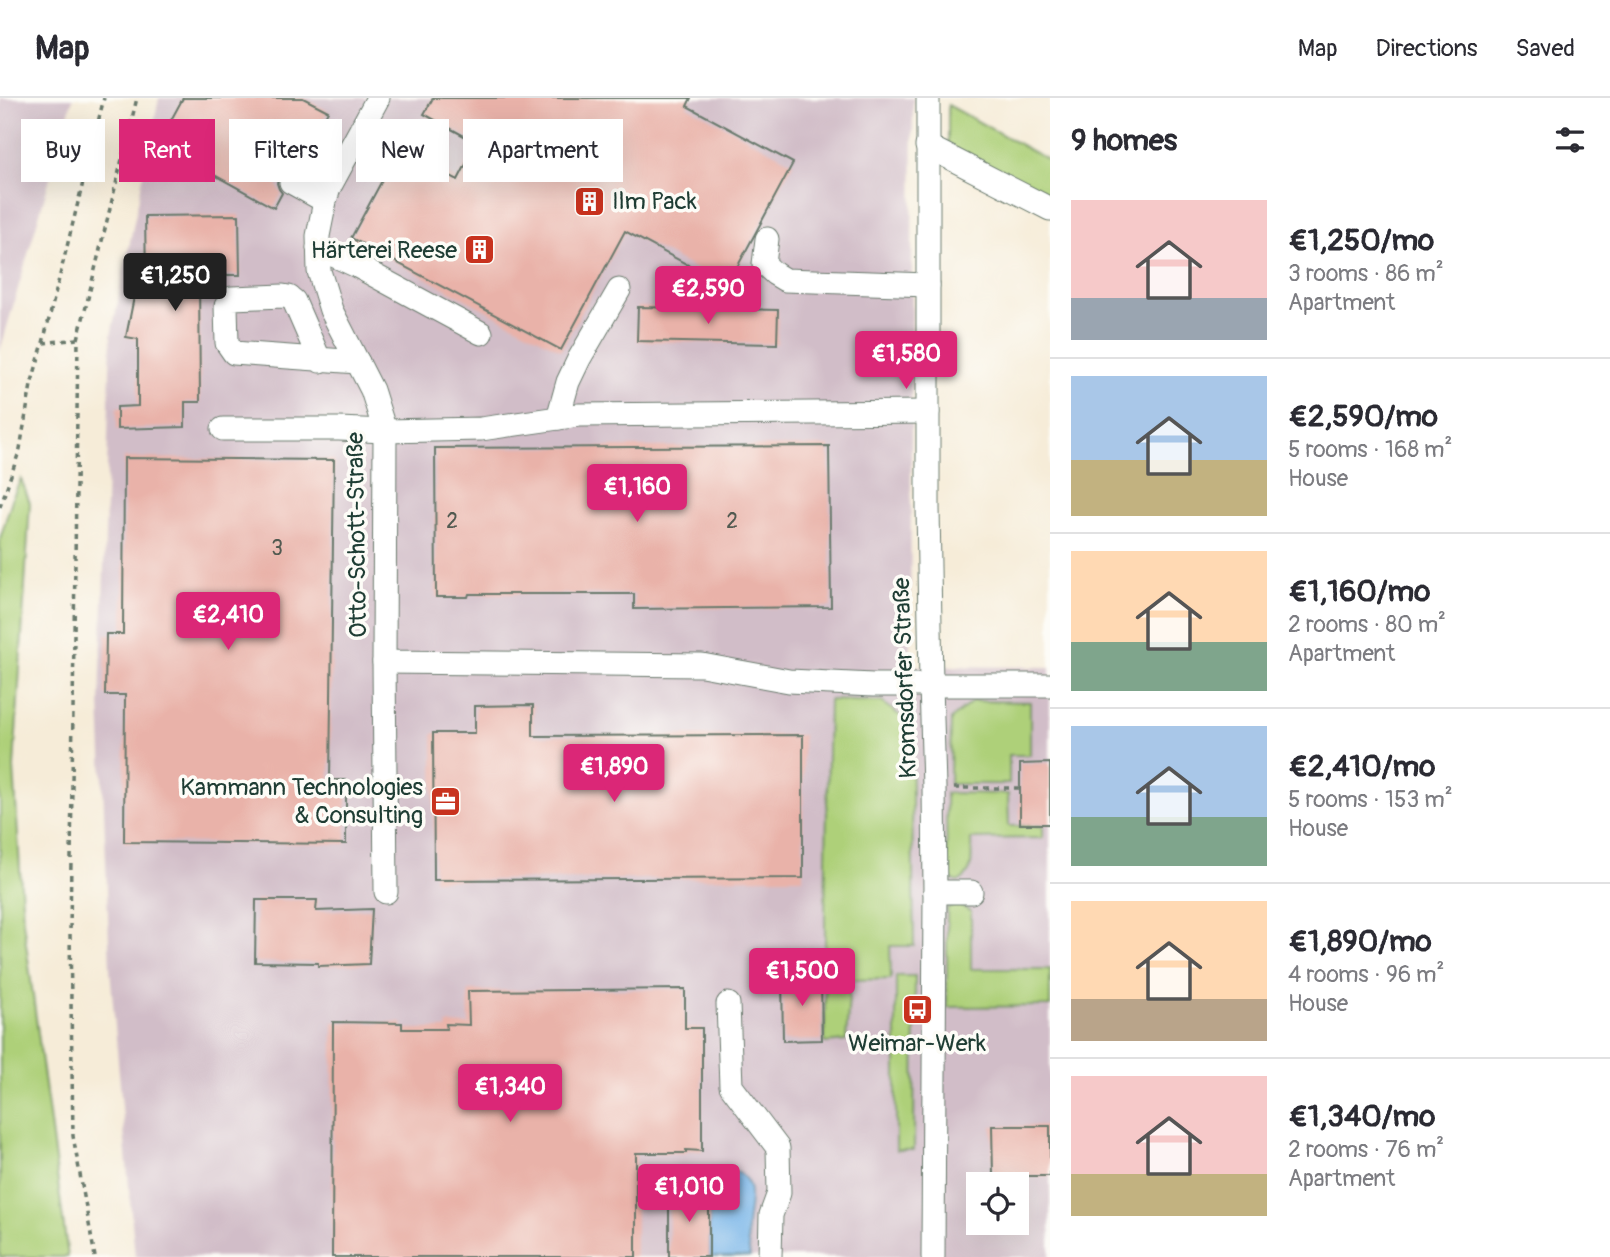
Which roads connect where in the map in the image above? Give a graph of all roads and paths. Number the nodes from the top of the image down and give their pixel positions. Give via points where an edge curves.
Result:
1 (104, 98) edge
2 (138, 98) edge
3 (378, 98) edge
4 (928, 98) edge
5 (928, 146) junction
6 (291, 182) dead end
7 (325, 201) junction
8 (1050, 209) edge
9 (767, 239) dead end
10 (318, 248) junction
11 (928, 285) junction
12 (619, 290) dead end
13 (481, 333) dead end
14 (78, 339) junction
15 (43, 343) junction
16 (320, 361) dead end
17 (358, 362) junction
18 (928, 412) junction
19 (558, 418) junction
20 (223, 429) dead end
21 (385, 430) junction
22 (0, 507) edge
23 (384, 662) junction
24 (930, 684) junction
25 (1050, 685) edge
26 (934, 788) junction
27 (1019, 788) dead end
28 (386, 892) dead end
29 (935, 892) junction
30 (971, 892) dead end
31 (728, 1004) dead end
32 (95, 1257) edge
33 (770, 1257) edge
34 (933, 1257) edge

1 - 15 path
2 - 14 path
3 - 7 street, Otto-Schott-Straße
4 - 5 street, Kromsdorfer Straße
5 - 8 street
5 - 11 street, Kromsdorfer Straße
6 - 7 street
7 - 10 street, Otto-Schott-Straße
9 - 11 street via 764,264 785,280
10 - 13 street
10 - 17 street, Otto-Schott-Straße via 319,271 331,310
11 - 18 street, Kromsdorfer Straße
12 - 19 street via 568,382
14 - 15 path
14 - 32 path via 72,1082 74,1136
15 - 22 path via 20,449
16 - 17 street
17 - 21 street, Otto-Schott-Straße
18 - 19 street
18 - 24 street, Kromsdorfer Straße
19 - 21 street via 481,429
20 - 21 street
21 - 23 street, Otto-Schott-Straße
23 - 24 street, Otto-Schott-Straße via 702,666 789,681
23 - 28 street, Otto-Schott-Straße
24 - 25 street, Otto-Schott-Straße
24 - 26 street, Kromsdorfer Straße
26 - 27 path
26 - 29 street, Kromsdorfer Straße
29 - 30 street
29 - 34 street, Kromsdorfer Straße
31 - 33 street via 731,1086 778,1148 779,1193 771,1215

